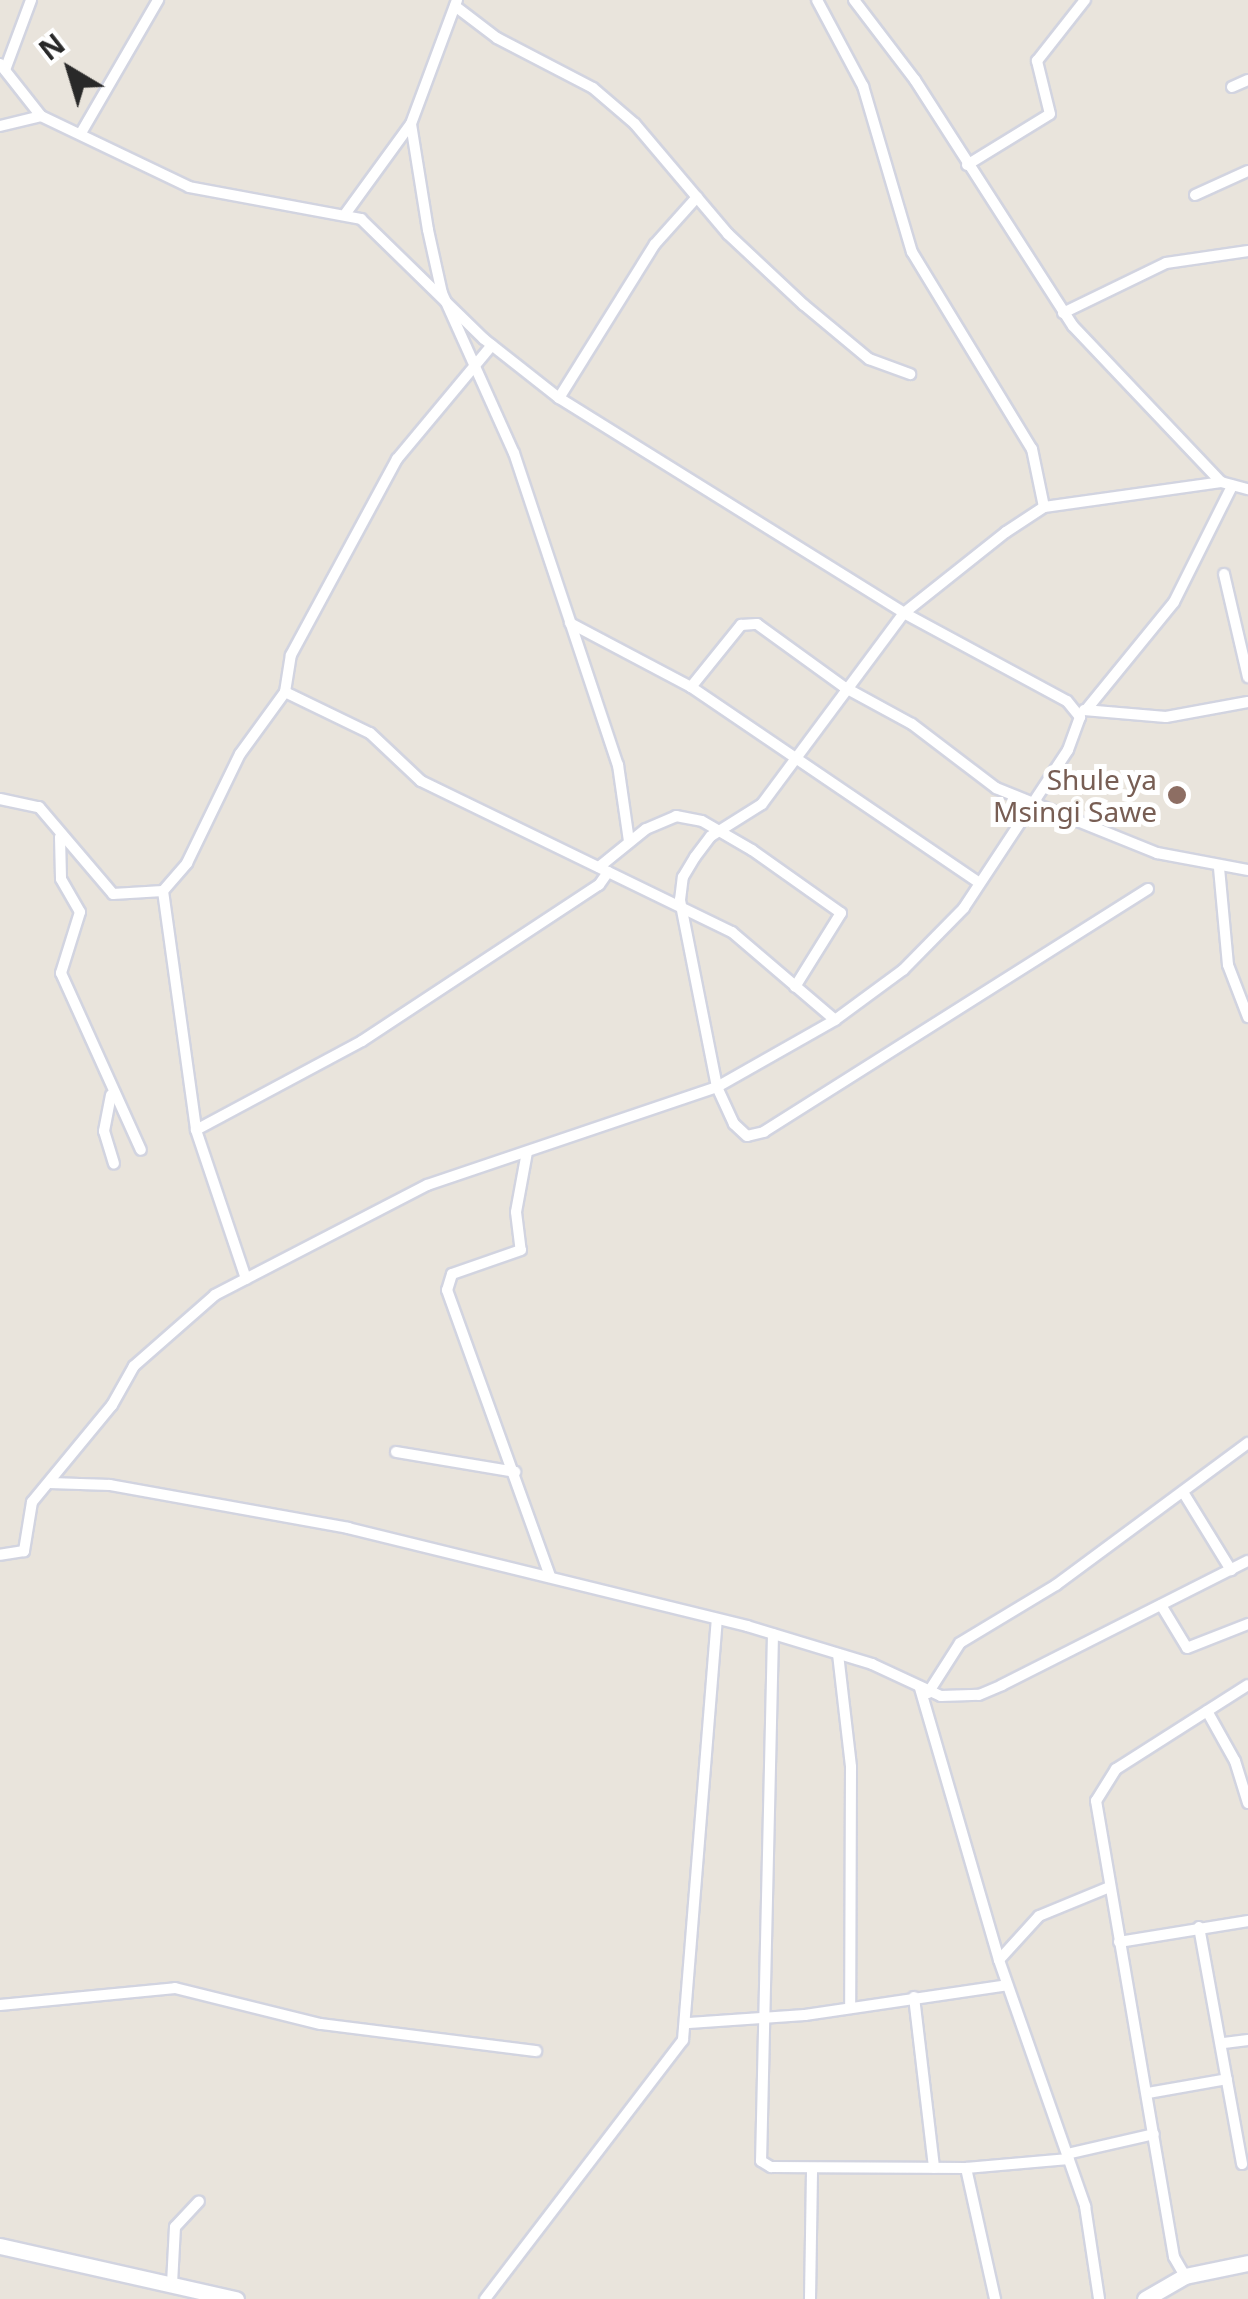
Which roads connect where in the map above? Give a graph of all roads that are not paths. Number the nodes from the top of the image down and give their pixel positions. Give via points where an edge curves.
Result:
1 (31, 0) edge
2 (158, 0) edge
3 (816, 0) edge
4 (854, 0) edge
5 (1082, 1) edge
6 (456, 3) edge
7 (3, 67) edge
8 (1248, 80) edge
9 (1232, 87) dead end
10 (41, 116) junction
11 (411, 124) junction
12 (0, 126) edge
13 (81, 133) junction
14 (967, 165) junction
15 (1248, 171) edge
16 (1195, 195) dead end
17 (696, 198) junction
18 (346, 213) junction
19 (1248, 250) edge
20 (442, 293) junction
21 (1063, 312) junction
22 (492, 345) junction
23 (475, 364) junction
24 (910, 374) dead end
25 (559, 398) junction
26 (1226, 484) junction
27 (1248, 489) edge
28 (1044, 507) junction
29 (1224, 574) dead end
30 (904, 613) junction
31 (570, 623) junction
32 (1248, 677) edge
33 (691, 687) junction
34 (844, 687) junction
35 (285, 692) junction
36 (1248, 702) edge
37 (1082, 710) junction
38 (795, 757) junction
39 (0, 799) edge
40 (1034, 804) junction
41 (718, 830) junction
42 (60, 837) junction
43 (630, 841) junction
44 (1218, 868) junction
45 (604, 870) junction
46 (1248, 870) edge
47 (976, 882) junction
48 (1148, 889) dead end
49 (163, 891) junction
50 (684, 913) junction
51 (795, 988) junction
52 (1248, 1017) edge
53 (835, 1020) junction
54 (717, 1087) junction
55 (111, 1095) junction
56 (196, 1130) junction
57 (141, 1150) dead end
58 (528, 1152) junction
59 (114, 1163) dead end
60 (246, 1279) junction
61 (1248, 1443) edge
62 (396, 1452) dead end
63 (515, 1472) junction
64 (50, 1483) junction
65 (1183, 1492) junction
66 (0, 1555) edge
67 (1248, 1561) edge
68 (1231, 1570) junction
69 (550, 1576) junction
70 (1161, 1605) junction
71 (718, 1620) junction
72 (1248, 1624) edge
73 (773, 1634) junction
74 (838, 1654) junction
75 (1248, 1684) edge
76 (924, 1691) junction
77 (1207, 1711) junction
78 (1248, 1802) edge
79 (1107, 1888) junction
80 (1248, 1921) edge
81 (1199, 1927) junction
82 (1119, 1942) junction
83 (998, 1960) junction
84 (1007, 1985) junction
85 (914, 1997) junction
86 (0, 2004) edge
87 (850, 2008) junction
88 (767, 2020) junction
89 (688, 2023) junction
90 (1248, 2040) edge
91 (1224, 2043) junction
92 (536, 2051) dead end
93 (1227, 2079) junction
94 (1148, 2093) junction
95 (1154, 2134) junction
96 (1068, 2156) junction
97 (1242, 2164) dead end
98 (812, 2168) junction
99 (934, 2168) junction
100 (966, 2168) junction
101 (199, 2202) dead end
102 (0, 2246) edge
103 (1248, 2263) edge
104 (1185, 2276) junction
105 (172, 2284) junction
106 (216, 2297) edge
107 (236, 2299) edge
108 (485, 2299) edge
109 (810, 2299) edge
110 (995, 2299) edge
111 (1099, 2299) edge
112 (1144, 2299) edge

1 - 7 street
2 - 13 street
3 - 28 street via 863,86 912,252 1032,449
4 - 14 street via 896,51
5 - 14 street via 1037,60 1050,114
6 - 11 street
6 - 17 street via 497,38 592,88 635,124
7 - 10 street
8 - 9 street
10 - 12 street
10 - 13 street
11 - 18 street
11 - 20 street
13 - 18 street via 189,187
14 - 21 street
15 - 16 street
17 - 24 street via 850,346
17 - 25 street via 655,244
18 - 20 street via 374,228
19 - 21 street via 1166,263
20 - 22 street
20 - 23 street
21 - 26 street
22 - 23 street
22 - 25 street
23 - 31 street via 514,453
23 - 35 street via 397,460 291,654
25 - 30 street
26 - 27 street
26 - 28 street
26 - 37 street via 1174,602
28 - 30 street
29 - 32 street
30 - 34 street
30 - 37 street
31 - 33 street
31 - 43 street via 618,765
33 - 34 street via 749,623
33 - 38 street
34 - 38 street
34 - 40 street via 894,712 996,788
35 - 45 street via 370,733 422,781
35 - 49 street via 240,754 187,863
36 - 37 street via 1166,717
37 - 40 street via 1074,737
38 - 41 street via 753,814
38 - 47 street
39 - 42 street via 39,806
40 - 44 street via 1157,853
40 - 47 street
41 - 43 street via 676,816
41 - 50 street via 682,877
41 - 51 street via 841,913
42 - 49 street via 113,894
42 - 55 street via 61,879 80,912 60,973 104,1065
43 - 45 street
44 - 46 street
44 - 52 street via 1228,964
45 - 50 street
45 - 56 street via 600,885 362,1041
47 - 53 street via 941,934
48 - 54 street via 764,1132 739,1132
49 - 56 street
50 - 51 street via 732,932
50 - 54 street
51 - 53 street
53 - 54 street
54 - 58 street
55 - 57 street
55 - 59 street via 104,1131
56 - 60 street
58 - 60 street via 427,1184
58 - 63 street via 516,1212 521,1250 447,1282
60 - 64 street via 186,1315 148,1351
61 - 65 street
62 - 63 street
63 - 69 street
64 - 66 street via 29,1509 24,1551
64 - 69 street via 110,1485 348,1528
65 - 68 street
65 - 76 street via 1056,1585 960,1644
67 - 68 street
68 - 70 street
69 - 71 street
70 - 72 street via 1187,1648
70 - 76 street via 979,1694
71 - 73 street
71 - 89 street
73 - 74 street
73 - 88 street
74 - 76 street
74 - 87 street via 851,1766
75 - 77 street
76 - 83 street
77 - 78 street via 1240,1771
77 - 79 street via 1116,1769 1100,1788 1097,1819
79 - 82 street
79 - 83 street via 1039,1916
80 - 81 street
81 - 82 street
81 - 91 street
82 - 94 street
83 - 84 street
84 - 85 street
84 - 96 street
85 - 87 street
85 - 99 street
86 - 92 street via 174,1988 320,2024
87 - 88 street
88 - 89 street
88 - 98 street via 762,2161
89 - 108 street via 675,2058
90 - 91 street
91 - 93 street
93 - 94 street
93 - 97 street
94 - 95 street
95 - 96 street
95 - 104 street via 1174,2257
96 - 100 street
96 - 111 street via 1088,2223
98 - 99 street
98 - 109 street
99 - 100 street
100 - 110 street
101 - 105 street via 176,2226
102 - 105 street
103 - 104 street
104 - 112 street
105 - 106 street
106 - 107 street

